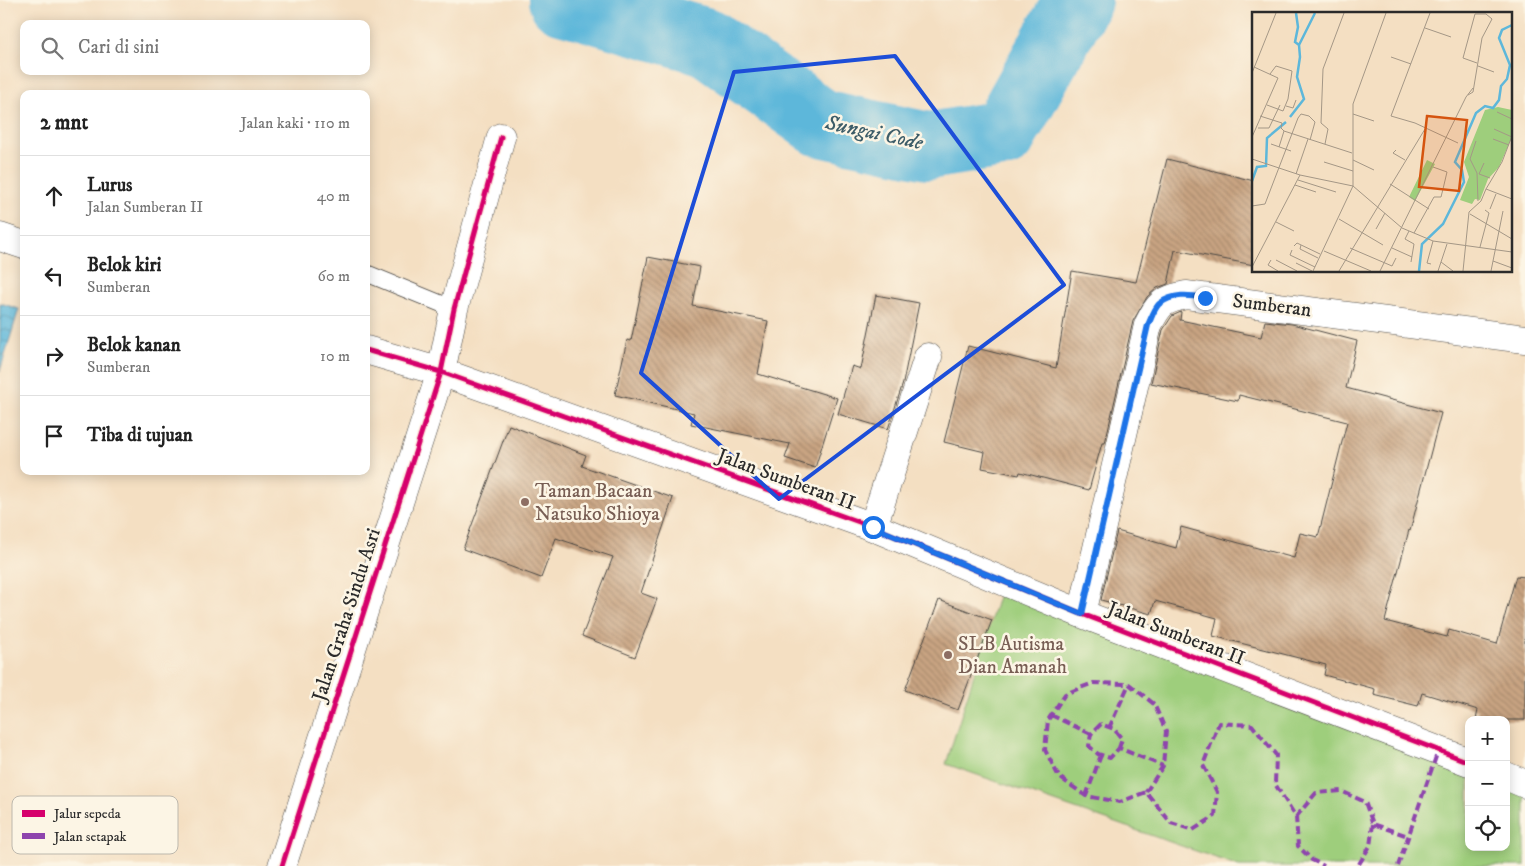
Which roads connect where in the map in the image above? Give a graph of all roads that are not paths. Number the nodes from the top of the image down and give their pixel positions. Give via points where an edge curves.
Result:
1 (501, 137) dead end
2 (0, 237) edge
3 (20, 244) edge
4 (370, 275) edge
5 (454, 309) junction
6 (1525, 339) edge
7 (370, 351) edge
8 (928, 357) dead end
9 (441, 372) junction
10 (873, 527) junction
11 (1082, 614) junction
12 (1466, 761) edge
13 (1510, 778) edge
14 (1525, 784) edge
15 (282, 866) edge

1 - 5 street, Jalan Graha Sindu Asri
2 - 3 street
4 - 5 lane
5 - 9 street, Jalan Graha Sindu Asri
6 - 11 street, Sumberan via 1186,295 1172,297 1158,305 1148,325
7 - 9 street, Jalan Sumberan II
8 - 10 street
9 - 10 street, Jalan Sumberan II
9 - 15 street, Jalan Graha Sindu Asri
10 - 11 street, Jalan Sumberan II
11 - 12 street, Jalan Sumberan II
13 - 14 street

